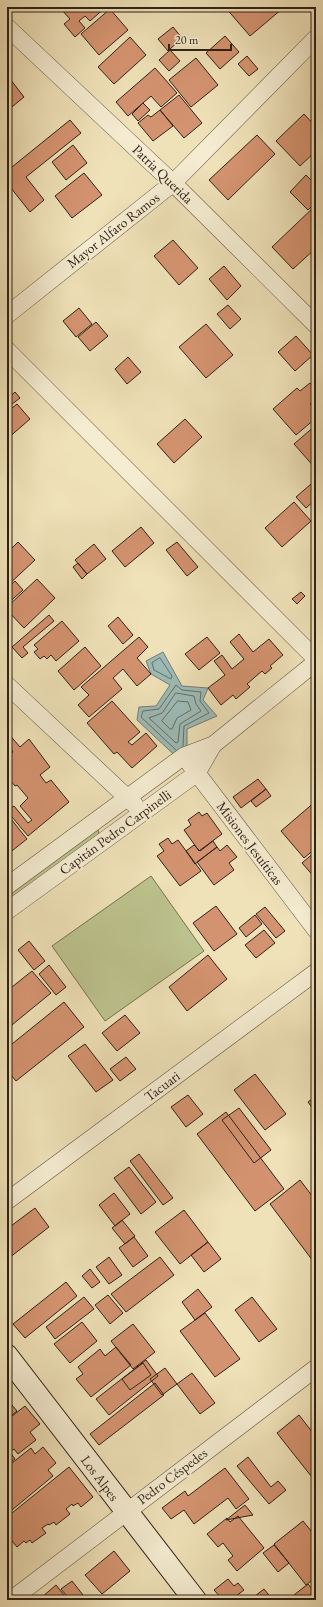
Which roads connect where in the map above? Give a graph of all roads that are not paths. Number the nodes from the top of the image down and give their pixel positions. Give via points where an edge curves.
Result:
1 (7, 27) edge
2 (316, 38) edge
3 (173, 183) junction
4 (7, 315) edge
5 (316, 325) edge
6 (7, 350) edge
7 (316, 660) edge
8 (7, 684) edge
9 (213, 745) junction
10 (184, 756) junction
11 (197, 773) junction
12 (127, 797) junction
13 (142, 813) junction
14 (7, 886) edge
15 (7, 911) edge
16 (316, 930) edge
17 (316, 972) edge
18 (7, 1201) edge
19 (7, 1356) edge
20 (316, 1368) edge
21 (126, 1511) junction
22 (11, 1600) edge
23 (195, 1600) edge

1 - 3 street, Patria Querida
2 - 3 street, Mayor Alfaro Ramos
3 - 4 street, Mayor Alfaro Ramos
3 - 5 street, Patria Querida
6 - 7 street
7 - 9 street, Capitán Pedro Carpinelli
8 - 12 street
9 - 10 street, Capitán Pedro Carpinelli
9 - 11 street, Capitán Pedro Carpinelli
10 - 11 street, Misiones Jesuíticas
10 - 12 street, Capitán Pedro Carpinelli
11 - 13 street, Capitán Pedro Carpinelli
11 - 16 street, Misiones Jesuíticas
12 - 13 street
12 - 14 street, Capitán Pedro Carpinelli
13 - 15 street, Capitán Pedro Carpinelli
17 - 18 street, Tacuari
19 - 21 street, Los Alpes
20 - 21 street, Pedro Céspedes
21 - 22 street, Pedro Céspedes
21 - 23 street, Los Alpes

